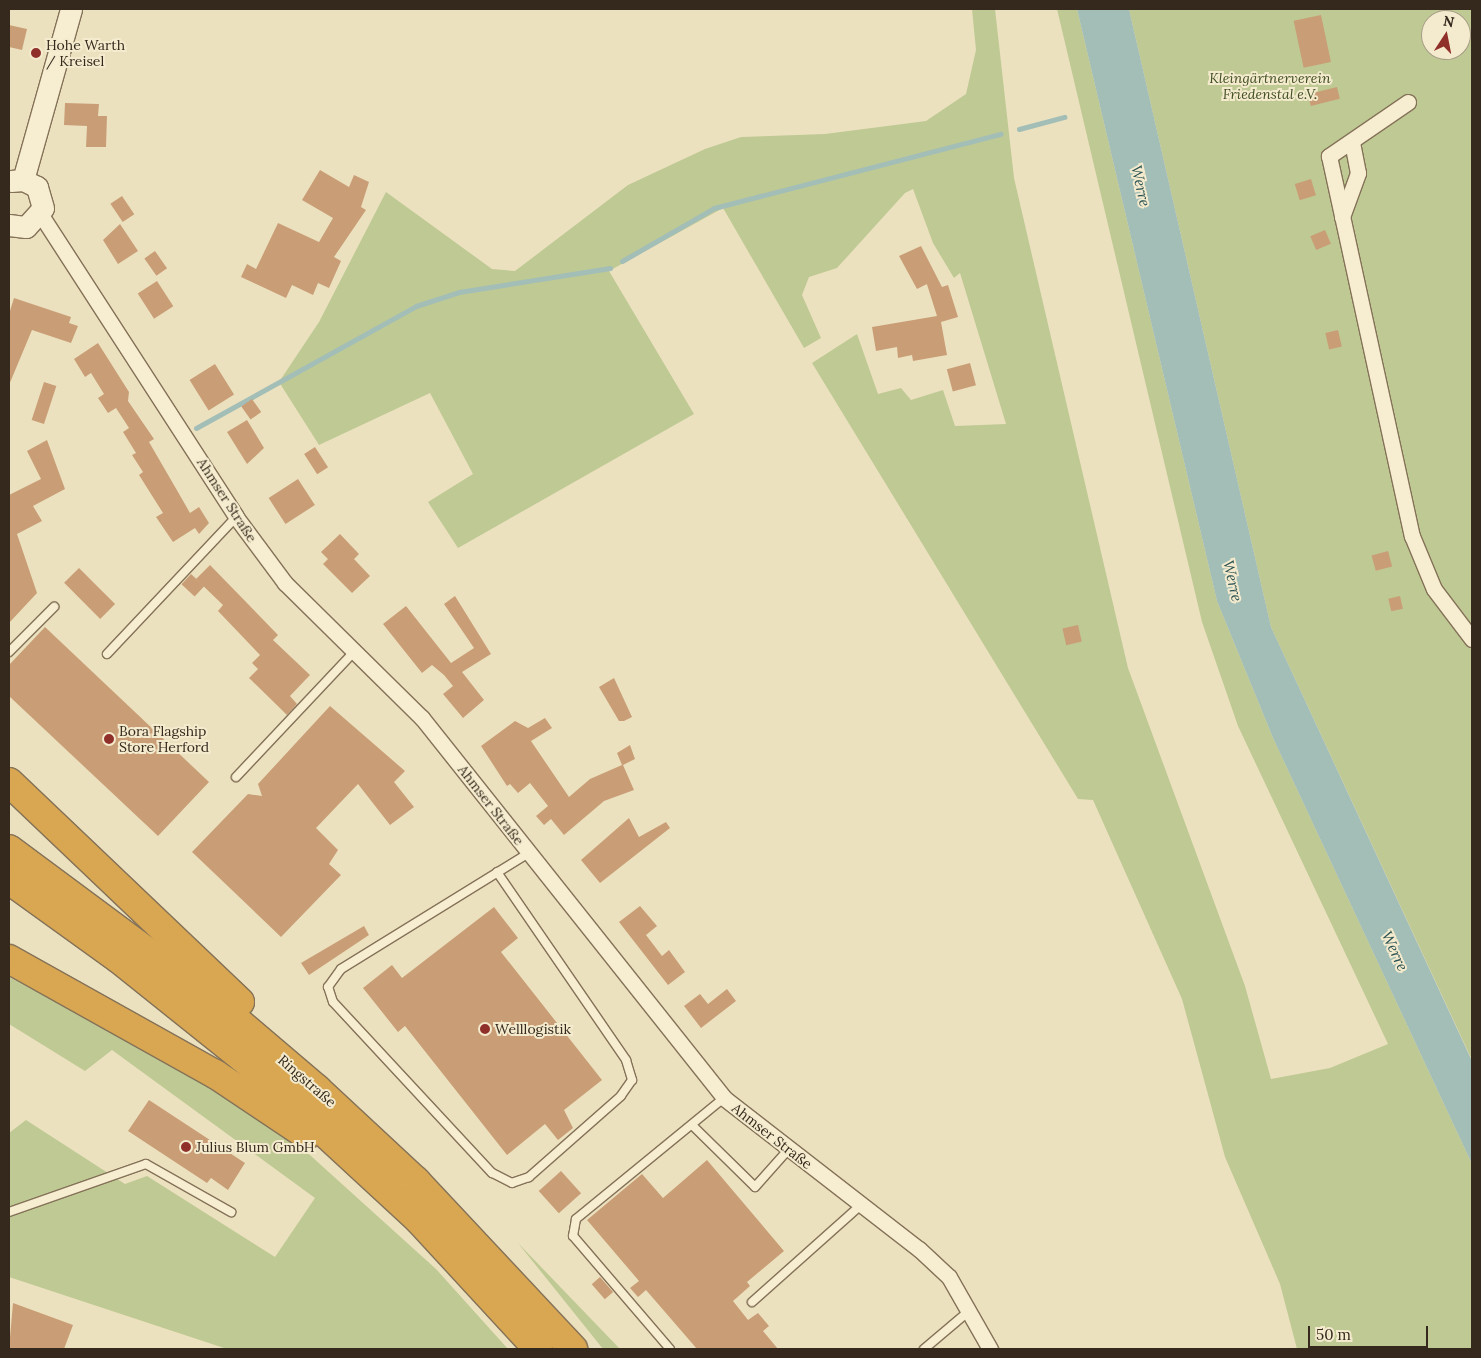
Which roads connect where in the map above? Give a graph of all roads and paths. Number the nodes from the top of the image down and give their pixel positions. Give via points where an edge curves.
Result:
1 (71, 9) edge
2 (1408, 102) dead end
3 (1352, 142) junction
4 (16, 181) edge
5 (41, 215) junction
6 (1342, 218) junction
7 (9, 225) edge
8 (236, 517) junction
9 (54, 607) dead end
10 (1472, 639) edge
11 (9, 652) edge
12 (354, 652) junction
13 (107, 654) dead end
14 (236, 777) dead end
15 (9, 782) edge
16 (9, 849) edge
17 (529, 853) junction
18 (497, 872) junction
19 (9, 880) edge
20 (9, 960) edge
21 (317, 1089) junction
22 (724, 1098) junction
23 (692, 1125) junction
24 (788, 1150) junction
25 (861, 1204) junction
26 (9, 1212) edge
27 (231, 1212) dead end
28 (418, 1220) junction
29 (752, 1302) dead end
30 (970, 1310) junction
31 (932, 1342) junction
32 (538, 1349) edge
33 (573, 1349) edge
34 (670, 1349) edge
35 (924, 1349) edge
36 (938, 1349) edge
37 (990, 1349) edge

1 - 4 street
2 - 3 street
3 - 6 street via 1358,173
3 - 6 street via 1330,156
4 - 5 street via 41,193
5 - 7 street via 26,227
5 - 8 street, Ahmser Straße
6 - 10 street via 1412,536 1434,589
8 - 12 street, Ahmser Straße via 285,583
8 - 13 lane
9 - 11 lane
12 - 14 lane
12 - 17 street, Ahmser Straße via 422,718
15 - 21 highway via 310,1068
16 - 21 highway, Ringstraße via 216,1003
17 - 18 lane
17 - 22 street, Ahmser Straße
18 - 18 lane via 341,969 328,987 333,1002 492,1173 512,1183 529,1177 621,1096 629,1088 632,1074
19 - 28 highway, Ringstraße via 119,959 250,1064
20 - 28 highway via 231,1084 294,1125 378,1196
21 - 33 highway, Ringstraße via 416,1181
22 - 23 lane
22 - 24 street, Ahmser Straße
23 - 24 lane via 755,1188
23 - 34 lane via 576,1219 573,1236
24 - 25 street, Ahmser Straße
25 - 29 lane
25 - 30 street, Ahmser Straße via 949,1277
26 - 27 lane via 146,1164
28 - 32 highway, Ringstraße
30 - 31 lane
30 - 37 street, Ahmser Straße
31 - 35 lane
31 - 36 lane

